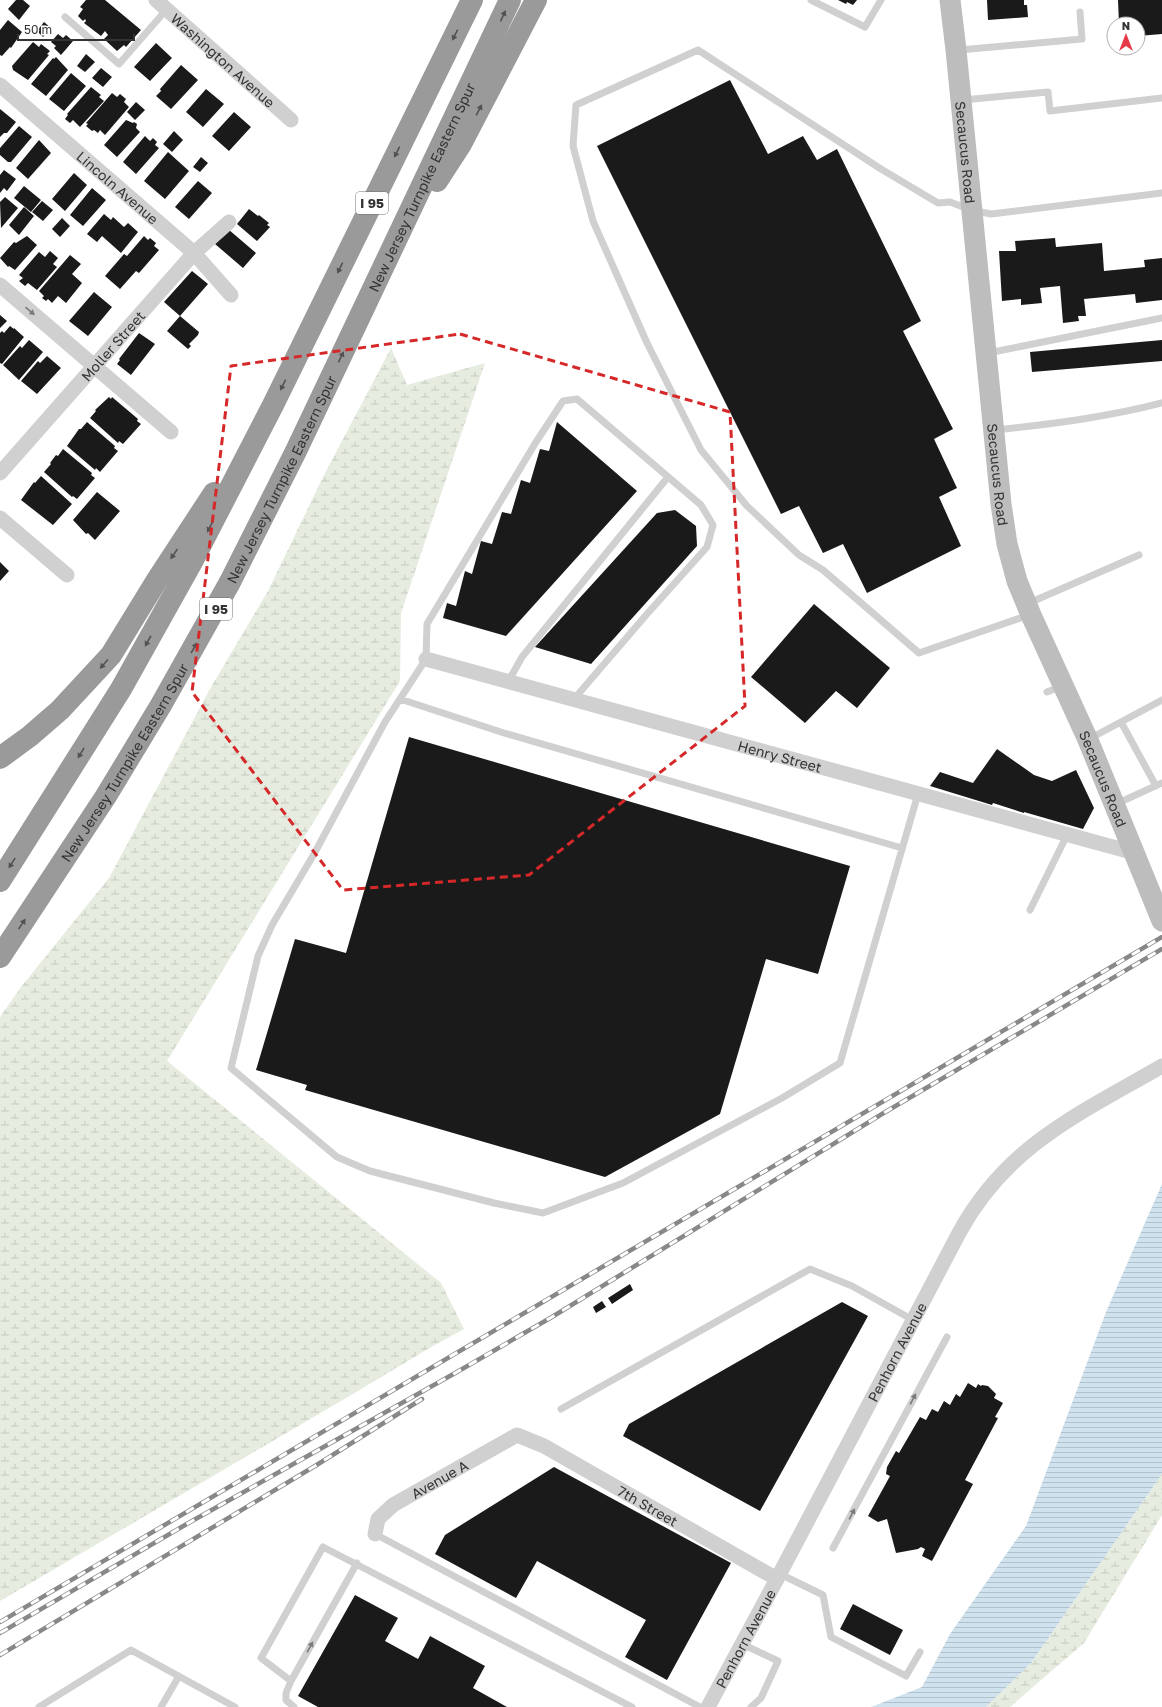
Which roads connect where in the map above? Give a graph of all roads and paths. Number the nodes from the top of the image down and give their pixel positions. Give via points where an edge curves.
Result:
1 (472, 0) edge
2 (510, 0) edge
3 (536, 0) edge
4 (811, 0) edge
5 (881, 0) edge
6 (950, 0) edge
7 (162, 5) edge
8 (1080, 12) dead end
9 (65, 17) dead end
10 (956, 50) junction
11 (0, 85) edge
12 (1162, 98) edge
13 (961, 100) junction
14 (291, 120) dead end
15 (1162, 193) edge
16 (971, 210) junction
17 (229, 222) dead end
18 (396, 241) junction
19 (194, 253) junction
20 (0, 286) edge
21 (232, 295) dead end
22 (1162, 318) edge
23 (987, 353) junction
24 (95, 367) junction
25 (1162, 403) edge
26 (273, 405) junction
27 (994, 430) junction
28 (171, 432) dead end
29 (0, 473) edge
30 (668, 477) junction
31 (0, 518) edge
32 (1139, 555) dead end
33 (68, 575) dead end
34 (1029, 609) junction
35 (426, 659) junction
36 (508, 682) junction
37 (400, 699) junction
38 (574, 700) junction
39 (1162, 700) edge
40 (1121, 722) junction
41 (1088, 740) junction
42 (0, 758) edge
43 (1159, 785) edge
44 (918, 794) junction
45 (1114, 804) junction
46 (1067, 835) junction
47 (902, 848) junction
48 (1134, 853) junction
49 (0, 881) edge
50 (1030, 910) dead end
51 (1162, 921) edge
52 (0, 957) edge
53 (1162, 1066) edge
54 (913, 1320) junction
55 (947, 1337) dead end
56 (561, 1409) dead end
57 (517, 1435) joint
58 (375, 1534) joint
59 (833, 1548) dead end
60 (357, 1563) junction
61 (778, 1577) junction
62 (742, 1644) junction
63 (920, 1652) dead end
64 (179, 1676) junction
65 (291, 1681) junction
66 (39, 1707) edge
67 (161, 1707) edge
68 (235, 1707) edge
69 (294, 1707) edge
70 (632, 1707) edge
71 (700, 1707) edge
72 (708, 1707) edge
73 (751, 1707) edge

1 -> 26 highway, I 95
18 -> 2 highway, New Jersey Turnpike Eastern Spur / I 95
18 -> 3 highway via 461,144
4 - 5 lane via 865,27
6 - 10 main road, Secaucus Road
7 - 9 lane via 119,64
7 - 14 street, Washington Avenue
8 - 10 lane via 1082,39
10 - 13 main road, Secaucus Road
11 - 19 street, Lincoln Avenue
12 - 13 lane via 1050,111 1048,92
13 - 16 main road, Secaucus Road
15 - 16 lane via 991,214
16 - 23 main road, Secaucus Road
16 - 34 lane via 932,199 698,50 576,105 574,146 593,221 647,343 701,450 747,506 799,555 823,570 919,654
17 - 19 street, Moller Street
52 -> 18 highway, New Jersey Turnpike Eastern Spur / I 95 via 106,796 161,706 210,618 265,514
19 - 21 street, Lincoln Avenue
19 - 24 street, Moller Street
20 -> 24 street
22 - 23 lane
23 - 27 main road, Secaucus Road
24 - 28 street
24 - 29 street, Moller Street
25 - 27 lane via 1125,413
26 -> 42 highway via 157,580 111,655 60,710
26 -> 49 highway, I 95 via 139,658
27 - 34 main road, Secaucus Road via 1000,504 1007,544 1017,581
30 - 35 lane via 577,399 564,401 536,442 427,624
30 - 36 lane via 538,636
30 - 38 lane via 701,505 713,525 707,547 646,614
31 - 33 street
32 - 34 lane
34 - 41 main road, Secaucus Road via 1055,689
35 - 36 street, Henry Street
35 - 37 lane
36 - 38 street, Henry Street
37 - 47 lane via 504,733
37 - 47 lane via 385,722 258,956 232,1068 337,1157 370,1171 543,1213 623,1183 782,1098 840,1063
38 - 44 street, Henry Street
39 - 40 lane
40 - 41 lane
40 - 43 lane
41 - 45 main road, Secaucus Road
43 - 45 lane
44 - 46 street, Henry Street
44 - 47 lane
45 - 48 main road, Secaucus Road
46 - 48 street, Henry Street
46 - 50 lane
48 - 51 main road, Secaucus Road
53 - 54 street, Penhorn Avenue via 1055,1128 1005,1169 965,1221
54 - 56 lane via 852,1286 810,1269
54 - 61 street, Penhorn Avenue
59 -> 55 lane
57 - 58 street, Avenue A via 393,1505 378,1519
57 - 61 street, 7th Street via 544,1446
58 - 71 lane
65 -> 60 lane
60 - 65 lane via 323,1546 261,1658
60 - 70 lane
61 - 62 street, Penhorn Avenue
61 - 63 lane via 823,1595 831,1637 906,1676
62 - 72 street, Penhorn Avenue
62 - 73 lane via 778,1661 761,1698
64 - 66 lane via 131,1650
64 - 67 lane
64 - 68 lane
65 - 69 lane via 286,1700

